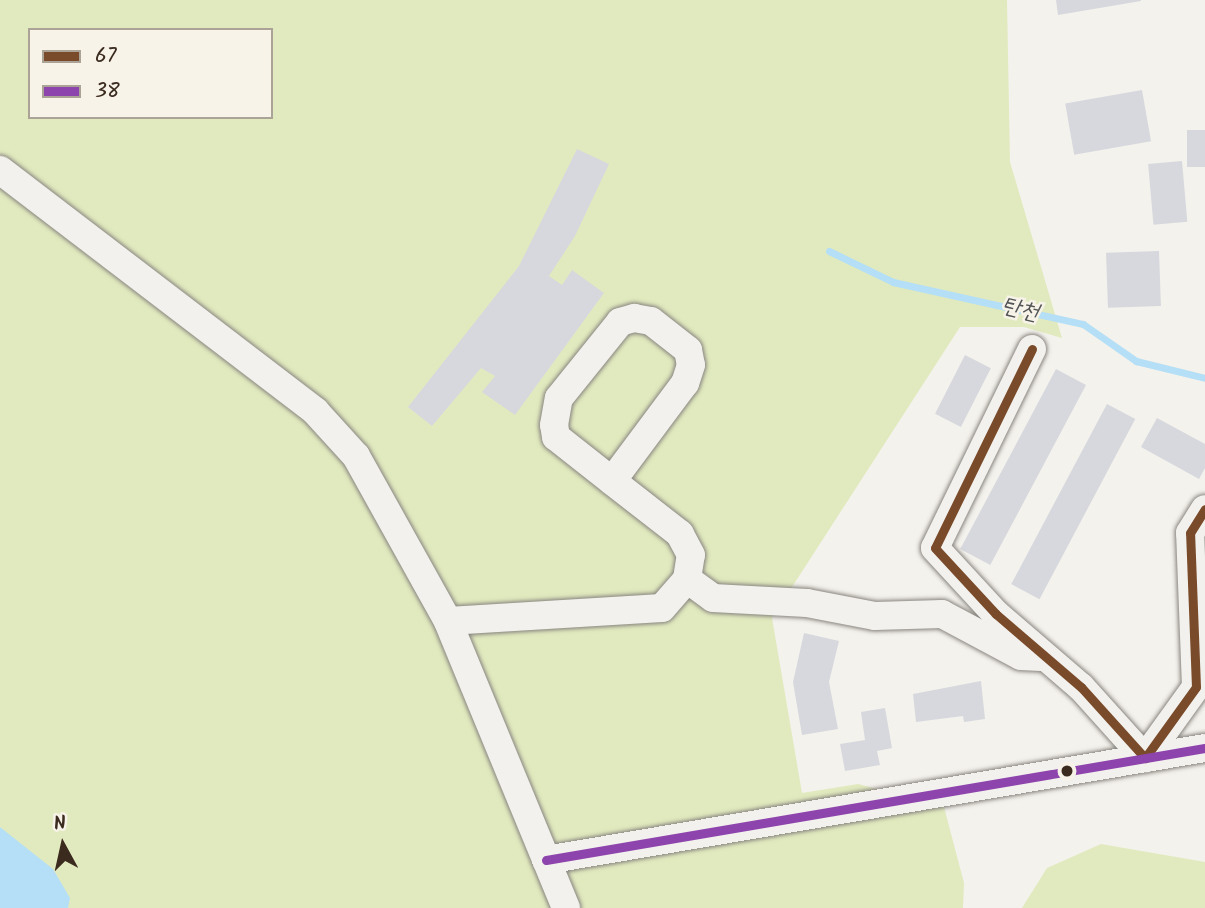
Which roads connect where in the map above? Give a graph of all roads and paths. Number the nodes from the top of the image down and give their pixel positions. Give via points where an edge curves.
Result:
1 (0, 170) edge
2 (1032, 349) dead end
3 (612, 481) junction
4 (1205, 509) edge
5 (687, 579) junction
6 (448, 621) junction
7 (1048, 658) junction
8 (1205, 748) edge
9 (1146, 758) junction
10 (546, 860) junction
11 (566, 908) edge

1 - 6 street via 315,411 356,456
2 - 7 street via 935,548 996,614
3 - 3 street via 685,383 691,365 688,350 651,321 620,322 559,398 556,437
3 - 5 street via 680,534 691,555
4 - 9 street via 1190,533 1196,687
5 - 6 street via 662,608
5 - 7 street via 713,598 807,603 875,616 942,614 1021,656
6 - 10 street
7 - 9 street
8 - 9 street
9 - 10 street
10 - 11 street

